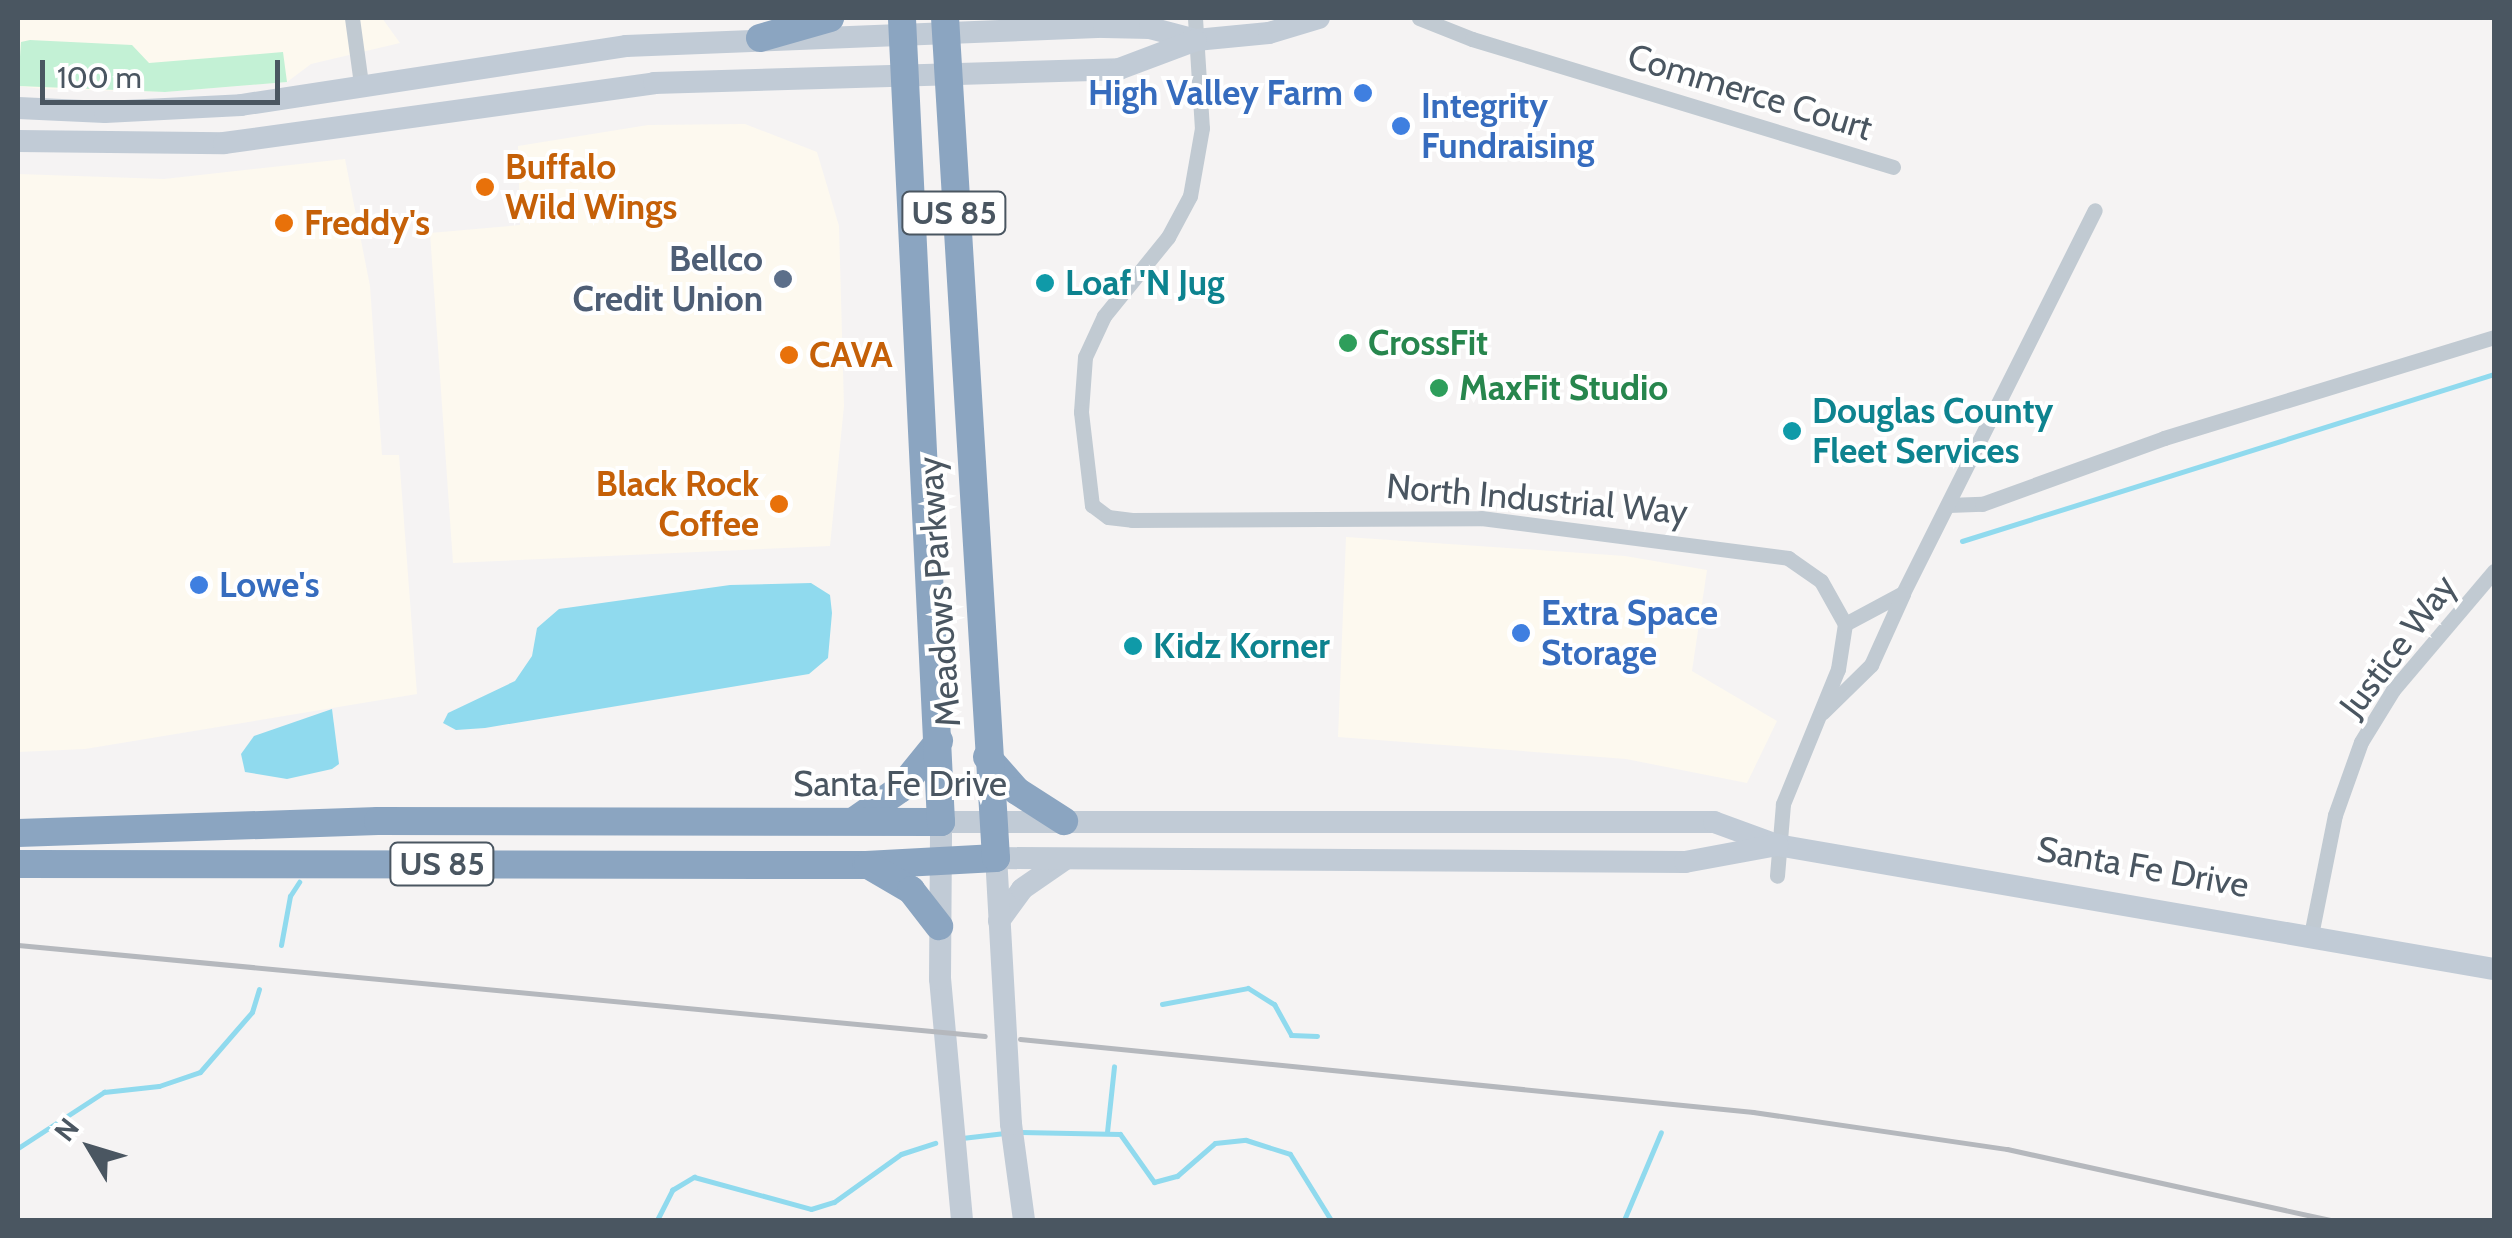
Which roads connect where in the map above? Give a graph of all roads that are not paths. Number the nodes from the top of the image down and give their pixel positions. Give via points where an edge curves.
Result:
1 (352, 18) edge
2 (830, 18) edge
3 (1319, 18) edge
4 (1419, 18) edge
5 (946, 23) edge
6 (902, 24) edge
7 (1196, 29) edge
8 (760, 38) junction
9 (904, 74) junction
10 (948, 75) junction
11 (361, 84) junction
12 (18, 108) edge
13 (18, 142) edge
14 (1892, 167) dead end
15 (2096, 210) dead end
16 (2494, 337) edge
17 (1948, 505) junction
18 (2494, 571) edge
19 (1903, 594) junction
20 (1844, 624) junction
21 (1819, 715) junction
22 (939, 741) junction
23 (987, 757) junction
24 (993, 821) junction
25 (1064, 821) junction
26 (941, 822) junction
27 (852, 823) junction
28 (18, 833) edge
29 (1778, 845) junction
30 (996, 858) junction
31 (942, 859) junction
32 (1064, 860) junction
33 (18, 864) edge
34 (866, 864) junction
35 (1778, 876) dead end
36 (999, 928) junction
37 (938, 932) junction
38 (2311, 935) junction
39 (2494, 968) edge
40 (962, 1220) edge
41 (1024, 1220) edge

1 - 11 street
2 - 8 highway
3 - 7 main road via 1270,33
4 - 14 street, Commerce Court via 1472,40
5 - 6 main road
5 - 7 main road
5 - 10 highway, Meadows Parkway / US 85
6 - 8 main road
6 - 9 highway, Meadows Parkway / US 85
7 - 10 main road via 1119,68
7 - 20 street, North Industrial Way via 1202,128 1190,196 1168,237 1098,326 1085,357 1086,486 1096,511 1132,520 1481,518 1765,552 1821,581
8 - 11 main road via 626,46
9 - 10 main road
9 - 13 main road via 609,88 224,143
9 - 22 highway, Meadows Parkway / US 85
10 - 23 highway, Meadows Parkway / US 85
11 - 12 main road via 194,109
15 - 17 street
16 - 17 street via 2164,438 1982,504
17 - 19 street
18 - 38 street, Justice Way via 2393,690 2361,742 2334,815
19 - 20 street
19 - 21 street via 1871,665
20 - 21 street via 1838,669
21 - 29 street via 1782,804
22 - 26 highway, Meadows Parkway
22 - 27 highway via 900,790
23 - 24 highway, Meadows Parkway / US 85
23 - 25 highway via 1017,791
24 - 25 main road, Santa Fe Drive
24 - 26 main road, Santa Fe Drive
24 - 30 highway, Meadows Parkway / US 85
25 - 29 main road, Santa Fe Drive via 1667,820 1731,824
26 - 27 highway, Santa Fe Drive
26 - 31 main road, Meadows Parkway
27 - 28 highway, Santa Fe Drive / US 85 via 396,821
29 - 32 main road, Santa Fe Drive via 1685,862
29 - 35 street
29 - 38 main road, Santa Fe Drive
30 - 31 highway, Santa Fe Drive / US 85
30 - 32 main road, Santa Fe Drive
30 - 36 main road, Meadows Parkway
31 - 34 highway, Santa Fe Drive / US 85
31 - 37 main road, Meadows Parkway
32 - 36 main road via 1022,889
33 - 34 highway, Santa Fe Drive / US 85
34 - 37 highway via 910,890
36 - 41 main road, Meadows Parkway
37 - 40 main road, Meadows Parkway
38 - 39 main road, Santa Fe Drive

